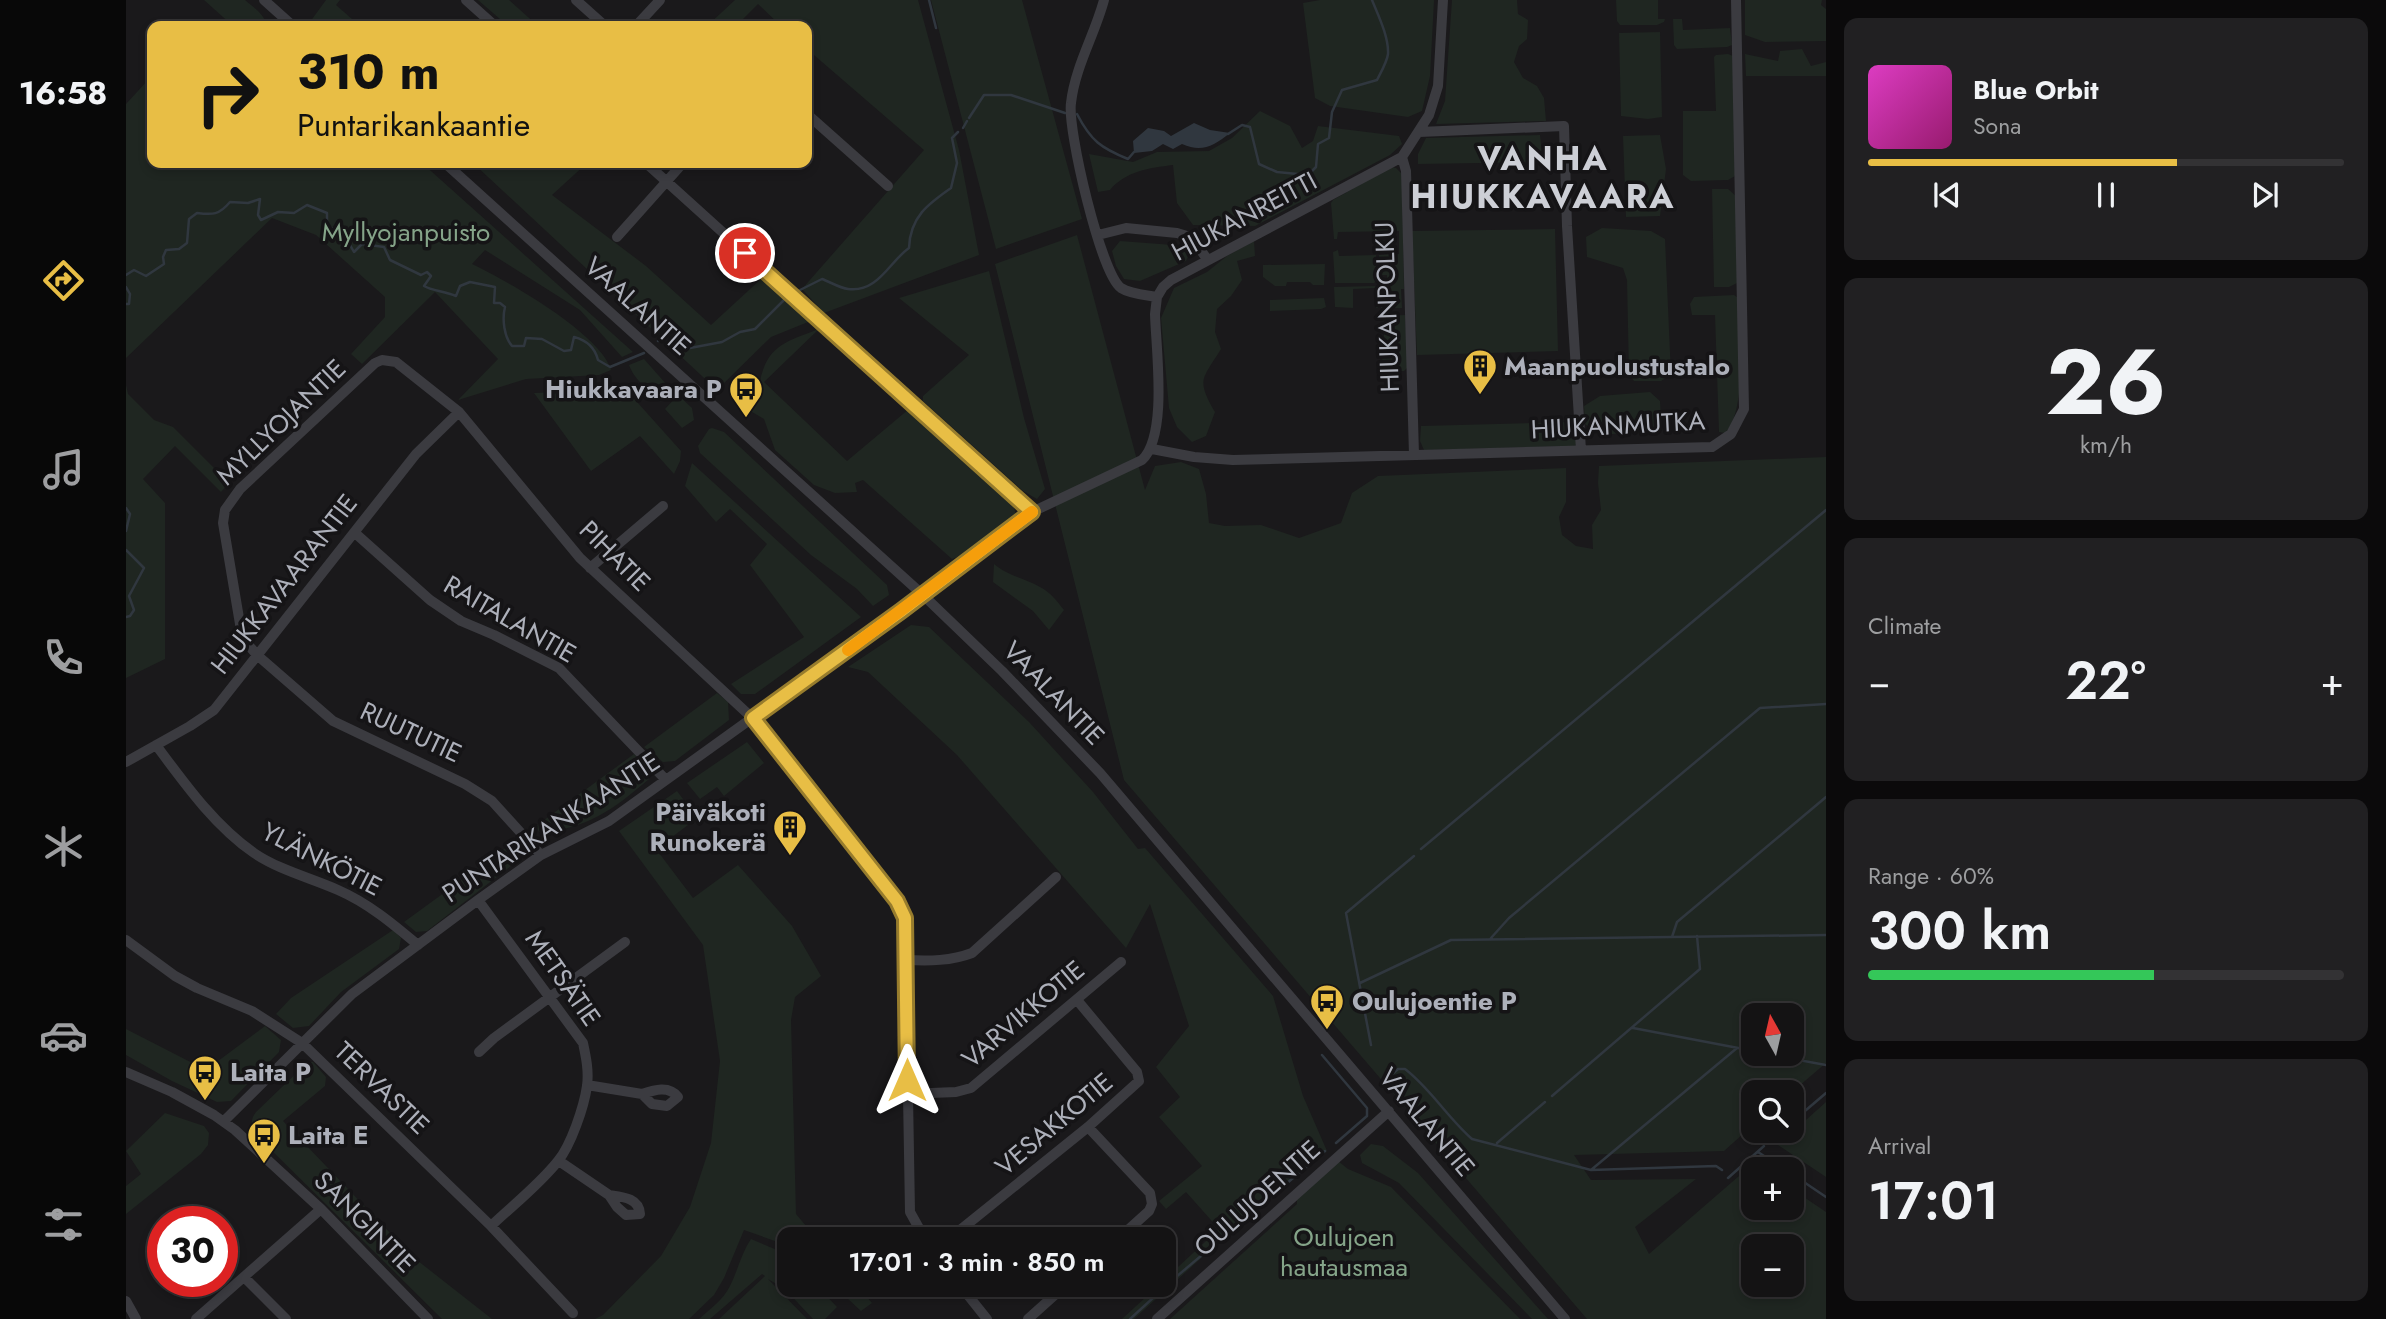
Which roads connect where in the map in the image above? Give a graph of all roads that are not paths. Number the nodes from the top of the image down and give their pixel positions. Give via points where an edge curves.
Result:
1 (264, 0) edge
2 (466, 0) edge
3 (576, 0) edge
4 (660, 0) edge
5 (1104, 0) edge
6 (1443, 0) edge
7 (1736, 0) edge
8 (287, 21) edge
9 (489, 21) edge
10 (599, 21) edge
11 (641, 21) edge
12 (812, 118) edge
13 (1419, 132) junction
14 (1402, 158) junction
15 (450, 168) edge
16 (652, 168) edge
17 (678, 168) edge
18 (666, 181) junction
19 (888, 186) dead end
20 (1098, 235) junction
21 (617, 237) dead end
22 (1207, 260) junction
23 (1157, 297) junction
24 (459, 411) junction
25 (1152, 449) junction
26 (1581, 450) junction
27 (1414, 455) junction
28 (663, 506) dead end
29 (1032, 512) junction
30 (355, 533) junction
31 (590, 568) junction
32 (923, 595) junction
33 (257, 654) junction
34 (753, 718) junction
35 (156, 745) junction
36 (126, 762) edge
37 (666, 780) junction
38 (541, 855) junction
39 (1056, 877) dead end
40 (478, 900) junction
41 (126, 940) edge
42 (625, 942) dead end
43 (418, 945) junction
44 (907, 960) junction
45 (1121, 962) dead end
46 (551, 997) junction
47 (1077, 1000) junction
48 (302, 1043) junction
49 (479, 1052) dead end
50 (126, 1072) edge
51 (587, 1085) junction
52 (642, 1094) dead end
53 (907, 1094) junction
54 (1389, 1111) junction
55 (224, 1121) junction
56 (1088, 1127) junction
57 (559, 1161) junction
58 (609, 1195) dead end
59 (321, 1209) junction
60 (491, 1226) junction
61 (918, 1227) edge
62 (964, 1227) edge
63 (1131, 1227) edge
64 (245, 1278) junction
65 (969, 1297) edge
66 (1053, 1297) edge
67 (126, 1301) edge
68 (573, 1312) dead end
69 (136, 1319) edge
70 (196, 1319) edge
71 (286, 1319) edge
72 (428, 1319) edge
73 (987, 1319) edge
74 (1028, 1319) edge
75 (1157, 1319) edge
76 (1565, 1319) edge

1 - 8 street
2 - 9 street
3 - 10 street
4 - 11 street
5 - 20 street via 1070,103 1071,132
6 - 13 street, HIUKANREITTI via 1438,86
7 - 26 street, HIUKANMUTKA via 1744,409 1731,434 1712,447
12 - 19 street
13 - 14 street, HIUKANREITTI
13 - 26 street via 1564,126
14 - 22 street, HIUKANREITTI
14 - 27 street, HIUKANPOLKU
15 - 32 street, VAALANTIE
16 - 18 street
17 - 18 street
18 - 21 street
18 - 29 street
20 - 22 street via 1126,228 1177,233 1195,242
20 - 23 street via 1115,282 1130,292
22 - 23 street, HIUKANREITTI via 1171,280
23 - 25 street, HIUKANREITTI via 1158,414
24 - 30 street, HIUKKAVAARANTIE via 416,454
24 - 31 street, PIHATIE
24 - 33 street, MYLLYOJANTIE via 396,362 382,360 240,489 225,510 223,523 240,624 245,641
25 - 27 street, HIUKANMUTKA via 1233,460
25 - 29 street via 1136,464
26 - 27 street, HIUKANMUTKA
28 - 31 street
29 - 32 street
30 - 33 street, HIUKKAVAARANTIE
30 - 37 street, RAITALANTIE via 430,600 461,621 559,668
31 - 34 street, PIHATIE
32 - 34 street, PUNTARIKANKAANTIE
32 - 54 street, VAALANTIE via 1100,773
33 - 35 street, HIUKKAVAARANTIE via 214,710
33 - 38 street, RUUTUTIE via 333,721 465,783 492,801
34 - 37 street, PUNTARIKANKAANTIE
34 - 44 street, PIHATIE via 897,901 905,918
35 - 36 street, HIUKKAVAARANTIE
35 - 43 street, YLÄNKÖTIE via 208,810 256,854 359,901
37 - 38 street, PUNTARIKANKAANTIE via 609,821
38 - 40 street, PUNTARIKANKAANTIE
39 - 44 street via 972,953 941,960
40 - 43 street, PUNTARIKANKAANTIE
40 - 46 street, METSÄTIE
41 - 48 street, TERVASTIE via 175,976 252,1011
42 - 46 street
43 - 48 street, PUNTARIKANKAANTIE via 352,995
44 - 53 street, PIHATIE
45 - 47 street, VARVIKKOTIE
46 - 49 street
46 - 51 street, METSÄTIE via 583,1043
47 - 53 street, VARVIKKOTIE via 971,1088 956,1093
47 - 56 street, VESAKKOTIE via 1137,1072 1139,1081
48 - 55 street, PUNTARIKANKAANTIE
48 - 60 street, TERVASTIE
50 - 55 street, SANGINTIE
51 - 52 street
51 - 57 street, METSÄTIE
53 - 61 street, PIHATIE via 910,1212
54 - 75 street, OULUJOENTIE
54 - 76 street, VAALANTIE
55 - 59 street, SANGINTIE
56 - 62 street, VESAKKOTIE
56 - 63 street via 1150,1193 1149,1211
57 - 58 street
57 - 60 street, METSÄTIE
59 - 64 street
59 - 72 street, SANGINTIE
60 - 68 street, TERVASTIE
64 - 70 street
64 - 71 street
65 - 73 street
66 - 74 street
67 - 69 street

